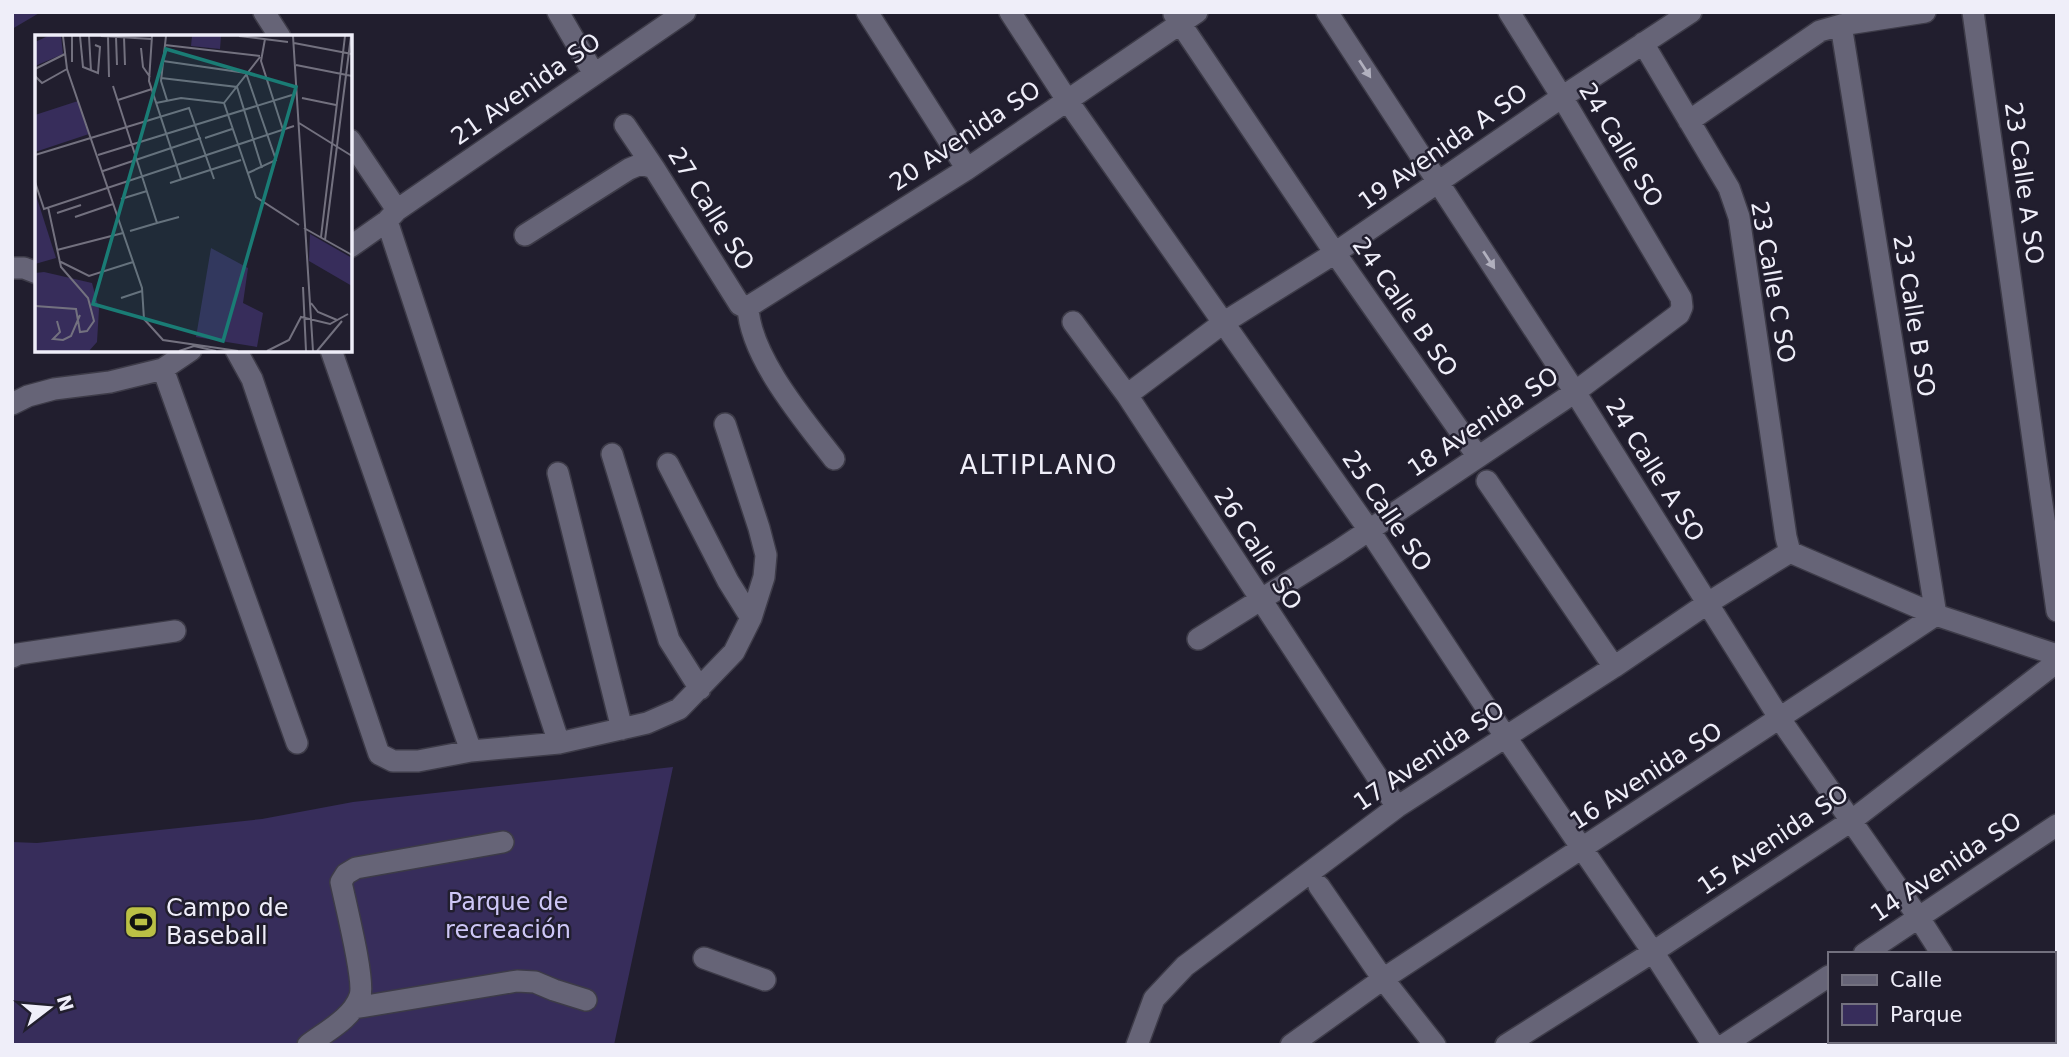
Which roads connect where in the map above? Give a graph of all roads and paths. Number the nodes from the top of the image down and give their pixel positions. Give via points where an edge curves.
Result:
1 (264, 12) edge
2 (558, 12) edge
3 (685, 12) edge
4 (867, 12) edge
5 (1010, 12) edge
6 (1327, 12) edge
7 (1508, 12) edge
8 (1691, 12) edge
9 (1925, 12) edge
10 (1973, 12) edge
11 (1184, 16) edge
12 (1841, 25) junction
13 (279, 35) edge
14 (1643, 43) junction
15 (594, 74) junction
16 (1562, 97) junction
17 (1067, 100) junction
18 (1689, 121) junction
19 (625, 125) dead end
20 (352, 144) edge
21 (654, 168) junction
22 (967, 169) junction
23 (1439, 182) junction
24 (392, 216) junction
25 (525, 234) dead end
26 (352, 246) edge
27 (1335, 253) junction
28 (12, 268) edge
29 (35, 272) edge
30 (754, 304) junction
31 (1682, 307) joint
32 (1073, 322) dead end
33 (1223, 323) junction
34 (188, 352) edge
35 (237, 352) edge
36 (332, 352) edge
37 (163, 369) junction
38 (1575, 392) junction
39 (1127, 396) junction
40 (12, 404) edge
41 (724, 424) dead end
42 (612, 454) dead end
43 (1478, 457) junction
44 (834, 459) dead end
45 (668, 464) dead end
46 (558, 473) dead end
47 (1486, 481) dead end
48 (1369, 530) junction
49 (1790, 552) junction
50 (1261, 601) junction
51 (1708, 603) junction
52 (2057, 611) edge
53 (1936, 615) junction
54 (751, 618) junction
55 (175, 631) dead end
56 (1198, 639) dead end
57 (2057, 655) edge
58 (12, 657) edge
59 (2057, 662) edge
60 (1614, 667) junction
61 (700, 689) junction
62 (1780, 719) junction
63 (622, 729) junction
64 (1505, 736) junction
65 (296, 743) dead end
66 (559, 743) junction
67 (471, 751) junction
68 (1397, 807) junction
69 (1851, 821) junction
70 (2057, 825) edge
71 (503, 842) dead end
72 (1582, 849) junction
73 (1319, 886) dead end
74 (1919, 918) junction
75 (1653, 952) junction
76 (1867, 952) edge
77 (1941, 952) edge
78 (704, 958) dead end
79 (1828, 977) edge
80 (1383, 979) junction
81 (765, 980) dead end
82 (586, 1000) dead end
83 (354, 1008) junction
84 (1711, 1043) edge
85 (308, 1045) edge
86 (1137, 1045) edge
87 (1291, 1045) edge
88 (1435, 1045) edge
89 (1506, 1045) edge

1 - 13 street
2 - 15 street
3 - 15 street, 21 Avenida SO
4 - 22 street
5 - 17 street, 25 Calle SO
6 -> 23 street, 24 Calle A SO
7 - 16 street, 24 Calle SO
8 - 14 street, 19 Avenida A SO
9 - 12 street
10 - 52 street, 23 Calle A SO
11 - 17 street, 20 Avenida SO
11 - 27 street, 24 Calle B SO
12 - 18 street via 1819,32
12 - 53 street, 23 Calle B SO
14 - 16 street, 19 Avenida A SO
14 - 18 street, 23 Calle C SO
15 - 24 street, 21 Avenida SO
16 - 23 street, 19 Avenida A SO
16 - 31 street, 24 Calle SO via 1681,298
17 - 22 street, 20 Avenida SO
17 - 33 street, 25 Calle SO
18 - 49 street, 23 Calle C SO via 1729,188 1739,217
19 - 21 street, 27 Calle SO
20 - 24 street
21 - 25 street via 642,164 629,169
21 - 30 street, 27 Calle SO via 740,305
22 - 30 street, 20 Avenida SO
23 - 27 street, 19 Avenida A SO
23 -> 38 street, 24 Calle A SO
24 - 26 street, 21 Avenida SO
24 - 66 street
27 - 33 street, 19 Avenida A SO
27 - 43 street, 24 Calle B SO
28 - 29 street
30 - 44 street via 749,319 757,344 785,394
31 - 38 street, 18 Avenida SO via 1679,314
32 - 39 street, 26 Calle SO
33 - 39 street, 19 Avenida A SO
33 - 48 street, 25 Calle SO
34 - 37 street
35 - 67 street via 252,379 379,754 393,761 418,761
36 - 67 street
37 - 40 street via 54,389
37 - 65 street
38 - 43 street, 18 Avenida SO
38 - 51 street, 24 Calle A SO
39 - 50 street, 26 Calle SO
41 - 54 street via 766,555
42 - 61 street via 669,640
43 - 48 street, 18 Avenida SO
45 - 54 street
46 - 63 street
47 - 60 street
48 - 50 street, 18 Avenida SO
48 - 64 street, 25 Calle SO
49 - 51 street, 17 Avenida SO
49 - 53 street
50 - 56 street, 18 Avenida SO
50 - 68 street, 26 Calle SO
51 - 60 street, 17 Avenida SO
51 - 62 street, 24 Calle A SO
53 - 57 street
53 - 62 street, 16 Avenida SO
54 - 61 street via 734,652
55 - 58 street
59 - 69 street, 15 Avenida SO
60 - 64 street, 17 Avenida SO
61 - 63 street via 679,709
62 - 69 street, 24 Calle A SO
62 - 72 street, 16 Avenida SO
63 - 66 street
64 - 68 street, 17 Avenida SO
64 - 72 street, 25 Calle SO
66 - 67 street
68 - 86 street, 17 Avenida SO via 1185,966 1154,999
69 - 74 street, 24 Calle A SO
69 - 75 street, 15 Avenida SO
70 - 74 street, 14 Avenida SO
71 - 83 street via 356,868 346,874 341,882 361,979 361,995
72 - 75 street, 25 Calle SO
72 - 80 street, 16 Avenida SO
73 - 80 street
74 - 76 street, 14 Avenida SO
74 - 77 street, 24 Calle A SO
75 - 84 street, 25 Calle SO
75 - 89 street, 15 Avenida SO
78 - 81 street
79 - 84 street
80 - 87 street, 16 Avenida SO
80 - 88 street
82 - 83 street via 535,982 517,981
83 - 85 street

